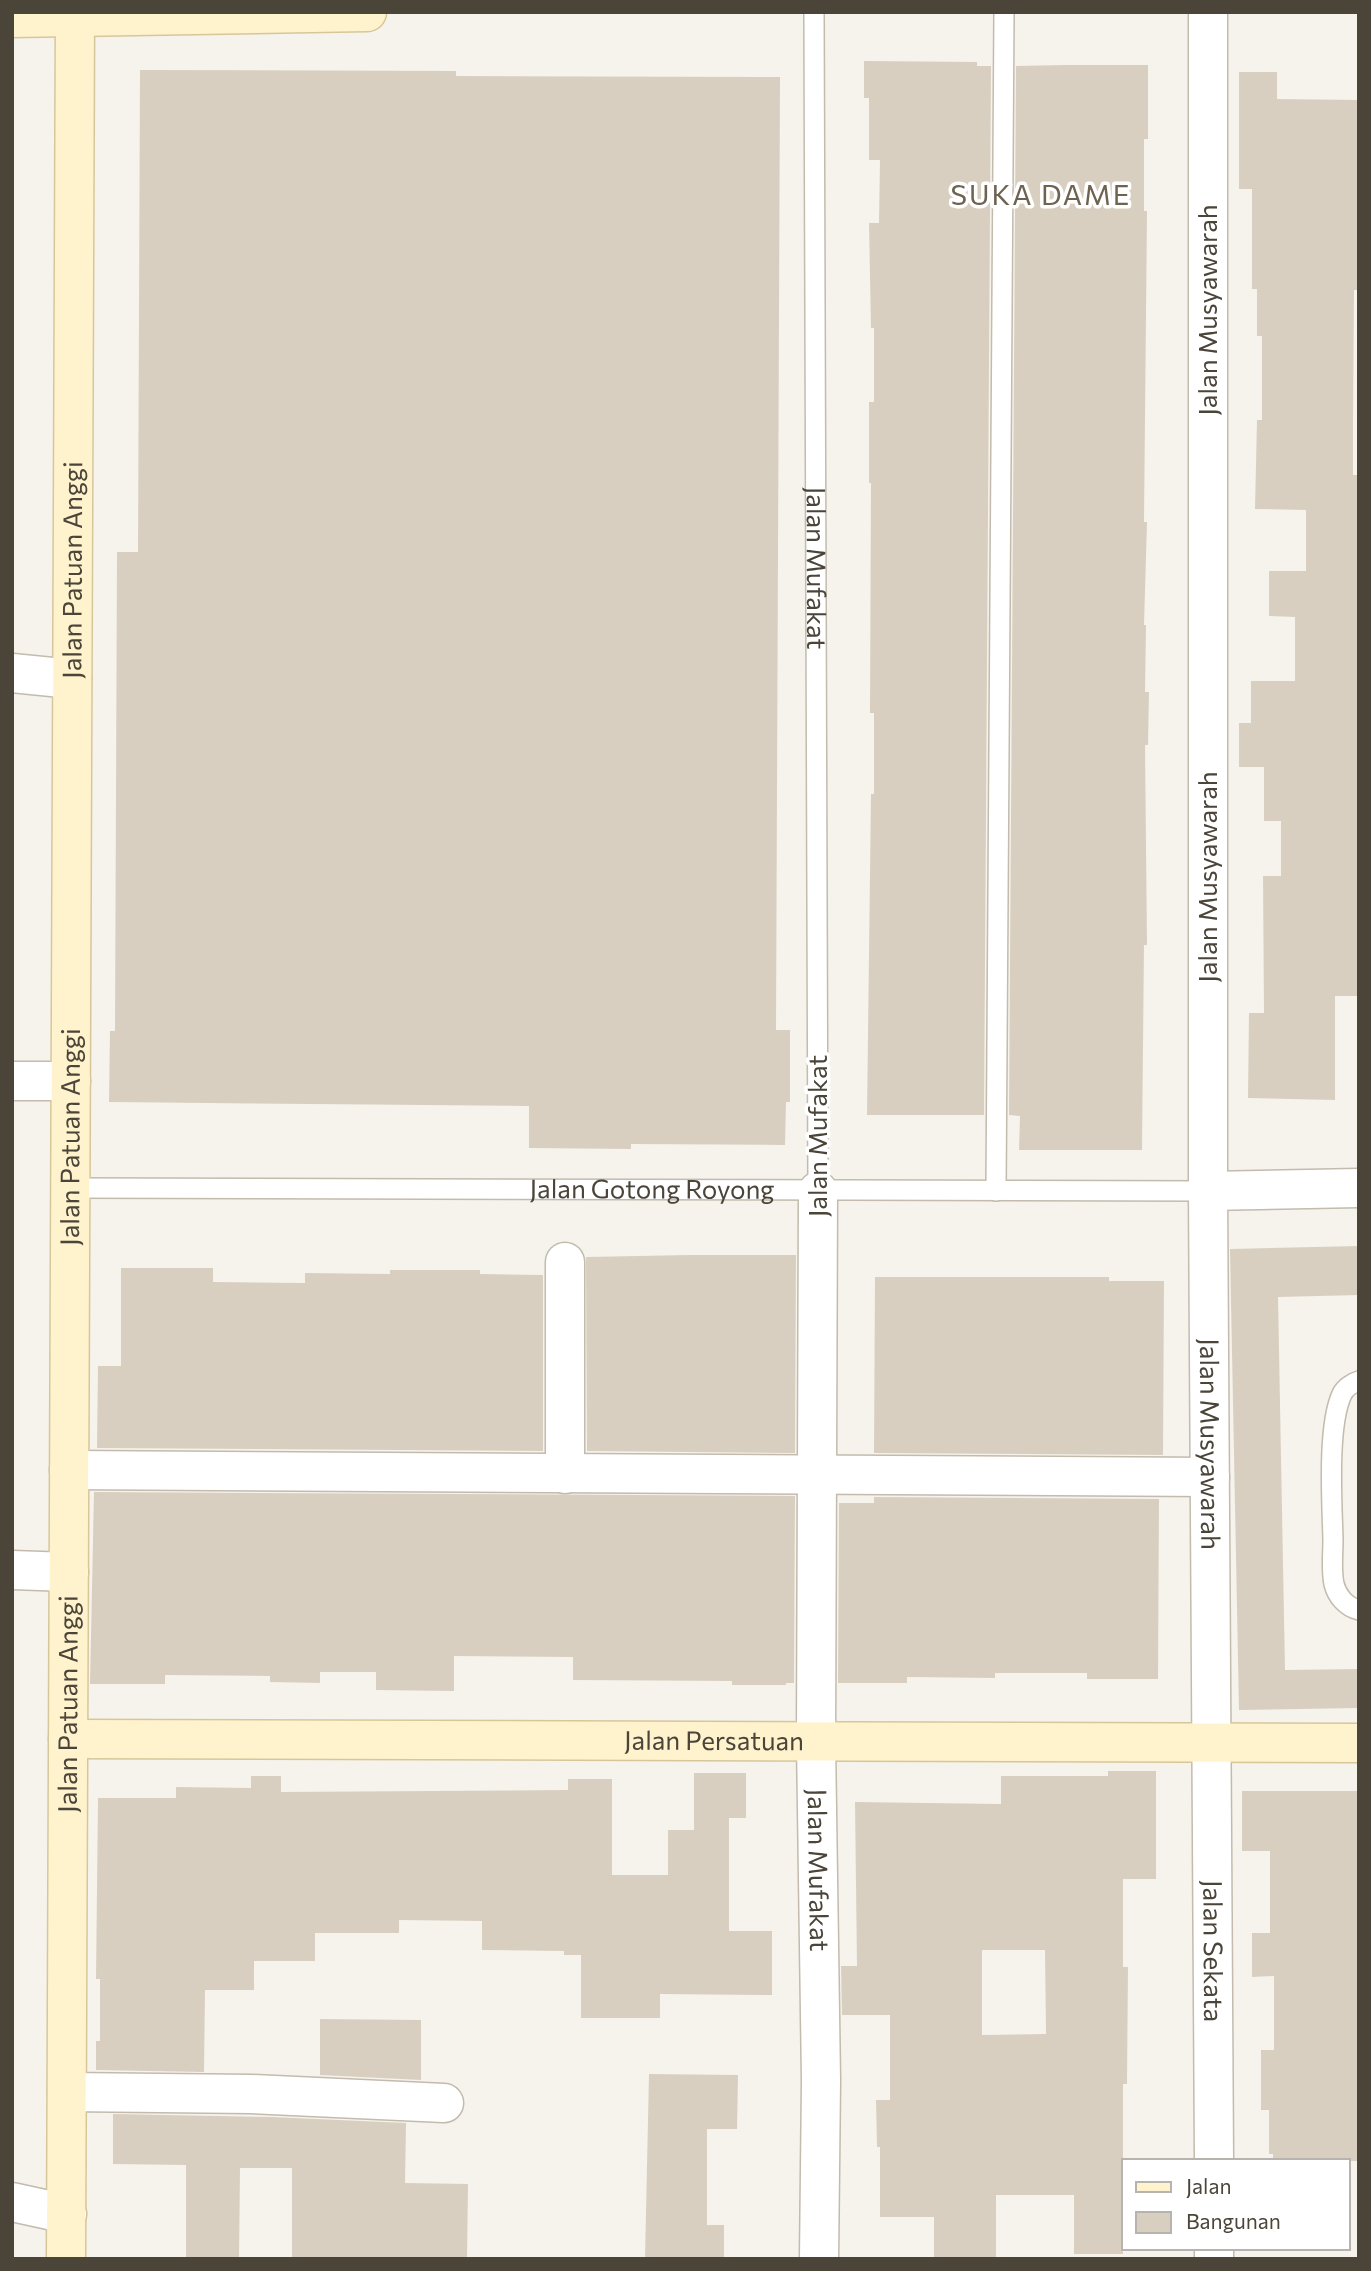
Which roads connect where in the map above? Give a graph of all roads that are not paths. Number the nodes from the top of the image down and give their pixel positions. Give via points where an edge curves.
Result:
1 (367, 12) edge
2 (814, 12) edge
3 (1004, 12) edge
4 (1208, 12) edge
5 (75, 15) edge
6 (12, 18) edge
7 (12, 673) edge
8 (72, 679) junction
9 (12, 1081) edge
10 (71, 1081) junction
11 (71, 1188) junction
12 (1359, 1188) edge
13 (818, 1191) junction
14 (996, 1191) junction
15 (1208, 1191) junction
16 (565, 1262) dead end
17 (1359, 1381) edge
18 (69, 1470) junction
19 (817, 1473) junction
20 (565, 1474) junction
21 (1210, 1476) junction
22 (12, 1570) edge
23 (69, 1572) junction
24 (1359, 1609) edge
25 (68, 1739) junction
26 (816, 1741) junction
27 (1212, 1742) junction
28 (1359, 1743) edge
29 (67, 2092) junction
30 (444, 2103) dead end
31 (1214, 2159) edge
32 (12, 2202) edge
33 (66, 2214) junction
34 (66, 2259) edge
35 (819, 2259) edge

1 - 5 street
2 - 13 lane, Jalan Mufakat
3 - 14 lane
4 - 15 street, Jalan Musyawarah
5 - 6 street
5 - 8 street, Jalan Patuan Anggi
7 - 8 street
8 - 10 street, Jalan Patuan Anggi
9 - 10 street
10 - 11 street, Jalan Patuan Anggi
11 - 13 lane, Jalan Gotong Royong
11 - 18 street, Jalan Patuan Anggi
12 - 15 street, Jalan Gotong Royong
13 - 14 lane, Jalan Gotong Royong
13 - 19 street, Jalan Mufakat
14 - 15 lane, Jalan Gotong Royong
15 - 21 street, Jalan Musyawarah
16 - 20 street
17 - 24 lane via 1343,1391 1332,1478 1334,1584 1342,1600
18 - 20 street
18 - 23 street, Jalan Patuan Anggi
19 - 20 street
19 - 21 street
19 - 26 street, Jalan Mufakat
21 - 27 street, Jalan Musyawarah
22 - 23 street
23 - 25 street, Jalan Patuan Anggi
25 - 26 street, Jalan Persatuan
25 - 29 street, Jalan Patuan Anggi
26 - 27 street, Jalan Persatuan
26 - 35 street, Jalan Mufakat
27 - 28 street, Jalan Persatuan
27 - 31 street, Jalan Sekata
29 - 30 street
29 - 33 street, Jalan Patuan Anggi
32 - 33 street
33 - 34 street, Jalan Patuan Anggi

